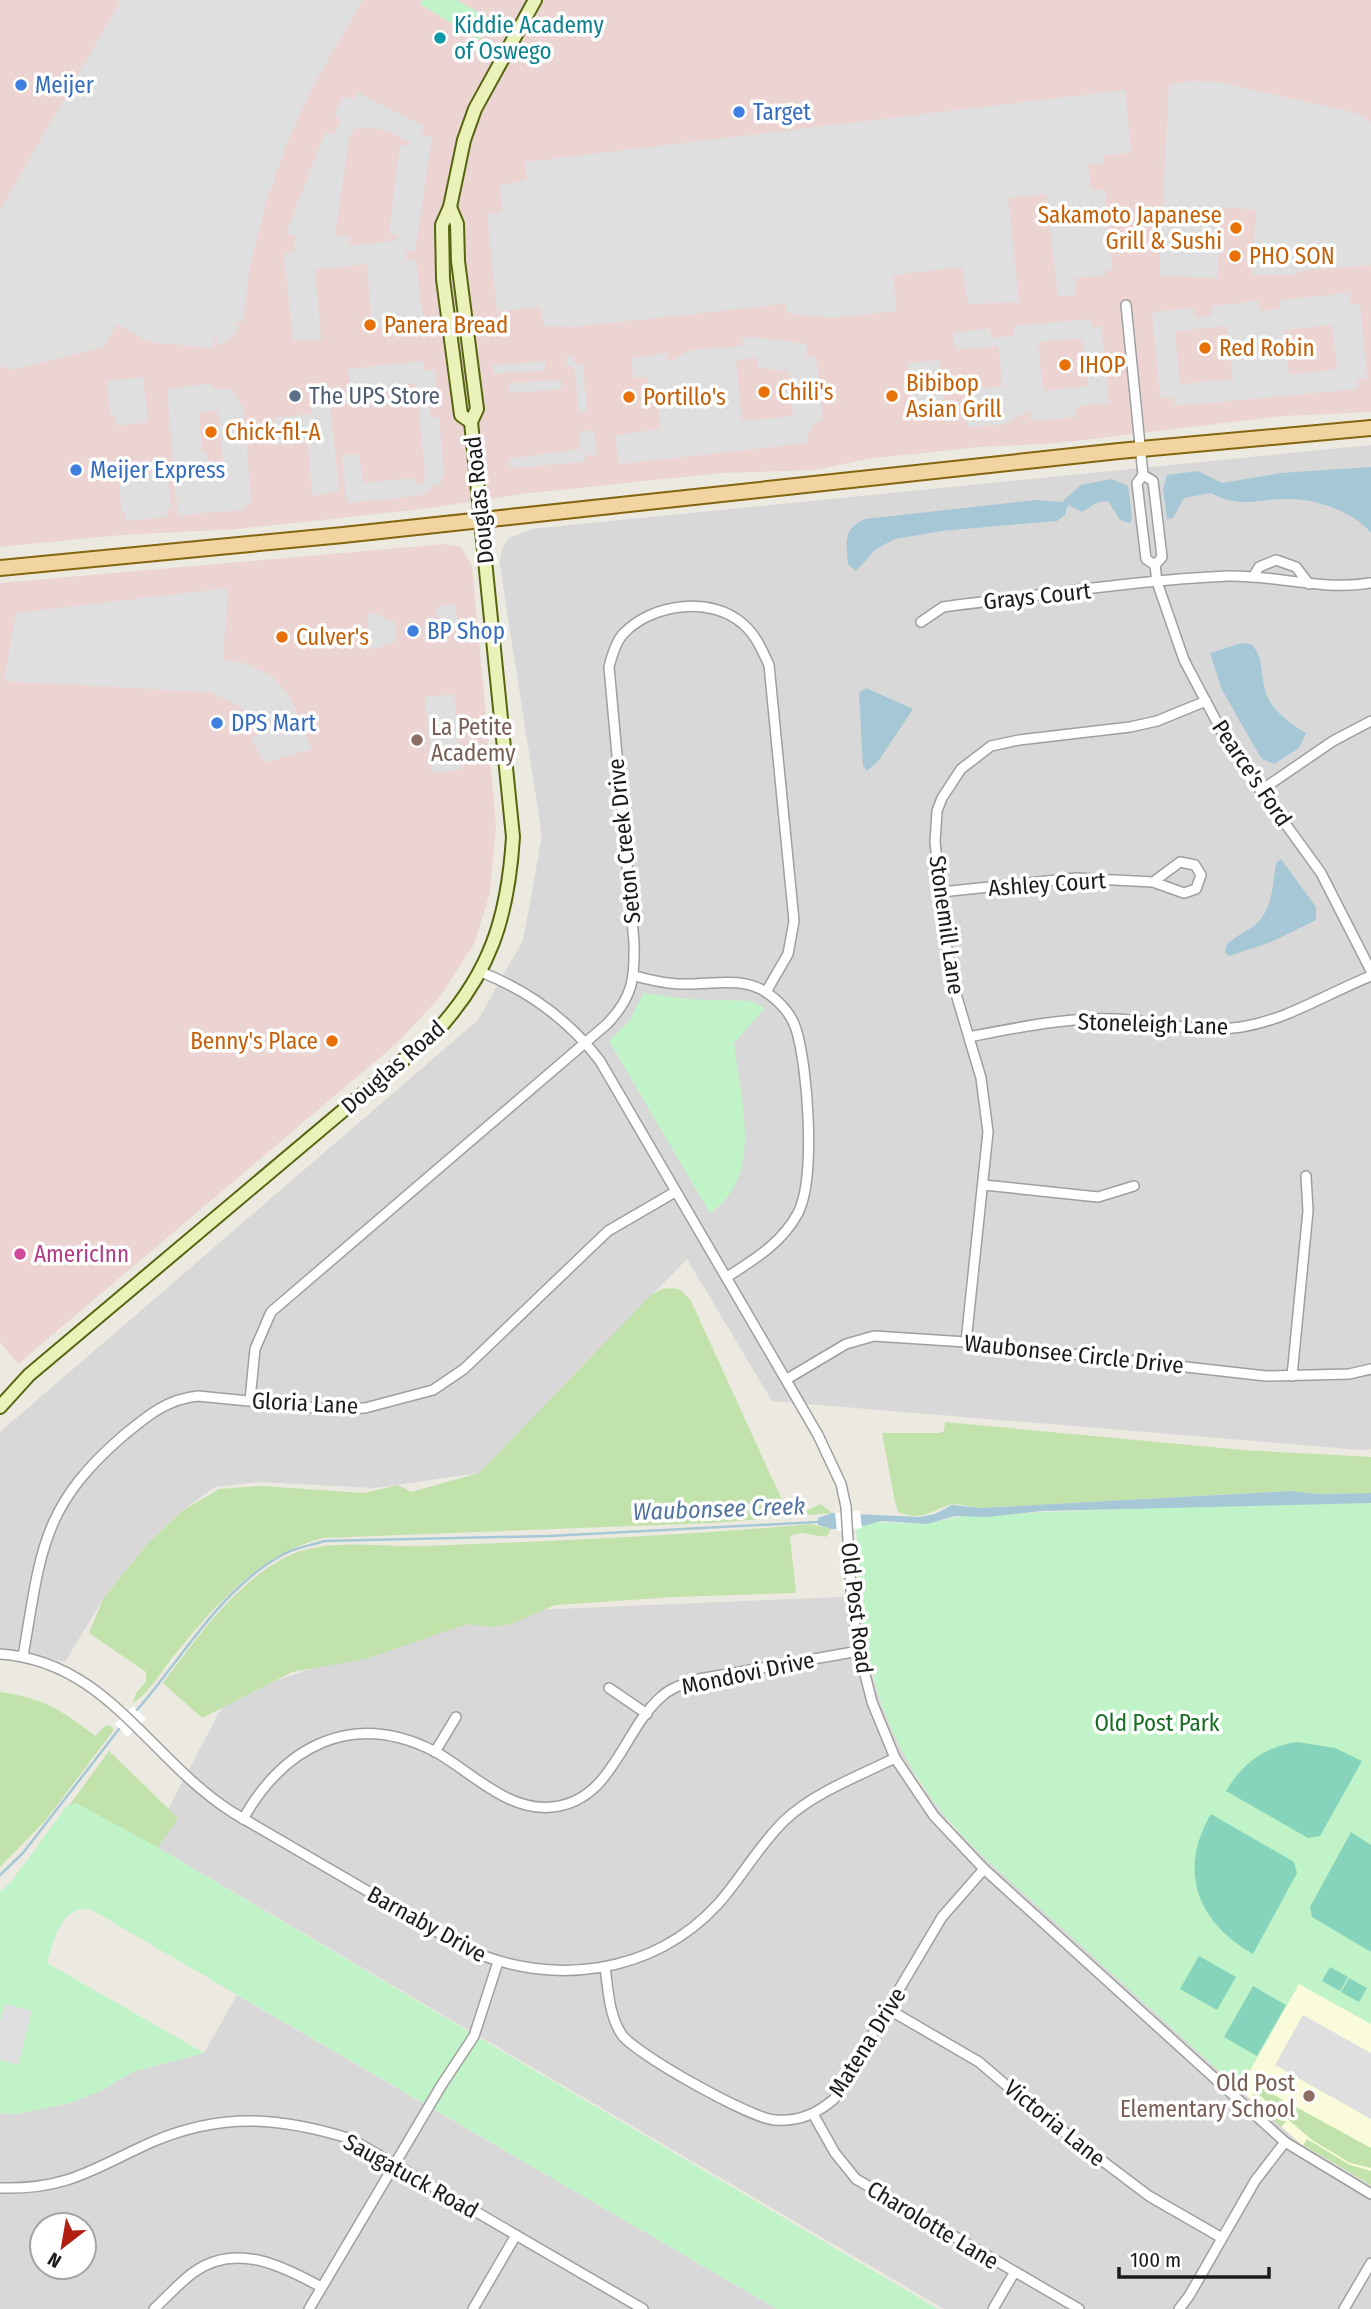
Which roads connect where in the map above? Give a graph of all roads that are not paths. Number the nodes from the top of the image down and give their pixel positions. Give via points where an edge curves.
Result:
1 (535, 0) edge
2 (1126, 305) dead end
3 (1371, 428) edge
4 (1140, 449) junction
5 (1143, 475) junction
6 (480, 518) junction
7 (1155, 565) junction
8 (0, 568) edge
9 (1253, 577) junction
10 (1157, 582) junction
11 (1371, 583) edge
12 (1309, 584) junction
13 (921, 622) dead end
14 (1206, 701) junction
15 (1371, 721) edge
16 (1260, 792) junction
17 (1153, 882) junction
18 (941, 892) junction
19 (481, 972) junction
20 (1371, 974) edge
21 (635, 976) junction
22 (766, 992) junction
23 (969, 1037) junction
24 (585, 1042) junction
25 (1306, 1176) dead end
26 (984, 1185) junction
27 (1134, 1186) dead end
28 (675, 1192) junction
29 (727, 1277) junction
30 (966, 1342) junction
31 (1371, 1369) edge
32 (1292, 1376) junction
33 (787, 1379) junction
34 (250, 1400) junction
35 (0, 1407) edge
36 (859, 1651) junction
37 (0, 1654) edge
38 (23, 1656) junction
39 (609, 1688) dead end
40 (647, 1714) junction
41 (456, 1717) dead end
42 (435, 1752) junction
43 (895, 1758) junction
44 (243, 1819) junction
45 (984, 1869) junction
46 (498, 1962) junction
47 (604, 1967) junction
48 (888, 2009) junction
49 (813, 2114) junction
50 (1285, 2142) junction
51 (395, 2164) junction
52 (0, 2188) edge
53 (1371, 2194) edge
54 (516, 2235) junction
55 (1222, 2238) junction
56 (1371, 2263) edge
57 (1014, 2273) junction
58 (321, 2287) junction
59 (641, 2308) edge
60 (154, 2309) edge
61 (309, 2309) edge
62 (473, 2309) edge
63 (993, 2309) edge
64 (1079, 2309) edge
65 (1179, 2309) edge
66 (1345, 2309) edge

1 - 6 street, Douglas Road via 475,108 450,207 457,224 477,409 471,422
2 - 4 street, Pearce's Ford
3 - 4 main road
4 - 5 street, Pearce's Ford
4 - 6 main road
5 - 7 street, Pearce's Ford via 1138,483 1146,559
5 - 7 street, Pearce's Ford via 1153,481 1162,557
6 - 8 main road
6 - 19 street, Douglas Road via 513,837 504,916
7 - 10 street, Pearce's Ford
9 - 10 street, Grays Court
9 - 12 street, Grays Court
9 - 12 street via 1259,567 1276,560 1296,567
10 - 13 street, Grays Court via 943,607
10 - 14 street, Pearce's Ford via 1184,660
11 - 12 street, Grays Court
14 - 16 street, Pearce's Ford
14 - 18 street, Stonemill Lane via 1139,725 1004,742 978,754 953,779 937,811 935,842
15 - 16 street via 1333,741
16 - 20 street, Pearce's Ford via 1321,873
17 - 17 street, Ashley Court via 1191,892 1201,883 1201,874 1195,864 1180,862
17 - 18 street, Ashley Court via 1076,878
18 - 23 street, Stonemill Lane via 956,994
19 - 24 street, Old Post Road via 558,1014
19 - 35 street, Douglas Road via 450,1017 421,1046 30,1375
20 - 23 street, Stoneleigh Lane via 1297,1009 1242,1027 1180,1029 1095,1019
21 - 22 street via 679,984 743,983
21 - 22 street, Seton Creek Drive via 609,667 624,633 646,617 689,607 716,610 732,616 753,634 769,665 794,920 788,954
21 - 24 street, Seton Creek Drive via 619,1012
22 - 29 street via 778,1001 796,1029 809,1173 805,1196 790,1226 764,1253
23 - 26 street, Stonemill Lane via 986,1103
24 - 28 street, Old Post Road
24 - 34 street, Seton Creek Drive via 271,1312 255,1349
25 - 32 street via 1308,1210
26 - 27 street via 1098,1196
26 - 30 street, Stonemill Lane
28 - 29 street, Old Post Road
28 - 34 street, Gloria Lane via 608,1231 464,1369 433,1390 365,1409
29 - 33 street, Old Post Road
30 - 32 street, Waubonsee Circle Drive
30 - 33 street, Waubonsee Circle Drive via 861,1338
31 - 32 street, Waubonsee Circle Drive
33 - 36 street, Old Post Road via 833,1464 846,1507
34 - 38 street, Gloria Lane via 198,1396 167,1403 85,1470 48,1534
36 - 40 street, Mondovi Drive via 699,1679 667,1692
36 - 43 street, Old Post Road via 872,1702
37 - 38 street, Barnaby Drive
38 - 44 street, Barnaby Drive via 72,1673 207,1796
39 - 40 street
40 - 42 street, Mondovi Drive via 596,1786 579,1799 553,1807 514,1801
41 - 42 street
42 - 44 street, Mondovi Drive via 392,1736 358,1734 330,1739 303,1751 278,1770 260,1789
43 - 45 street, Old Post Road via 934,1816
43 - 47 street, Barnaby Drive via 817,1797 786,1819 726,1895 685,1933 646,1955
44 - 46 street, Barnaby Drive via 465,1948
45 - 48 street, Matena Drive via 942,1917
45 - 50 street, Old Post Road
46 - 47 street, Barnaby Drive via 568,1972
46 - 51 street via 474,2036
47 - 49 street, Matena Drive via 617,2025 638,2050 762,2119 789,2120
48 - 49 street, Matena Drive via 841,2090
48 - 55 street, Victoria Lane via 979,2062 1149,2196
49 - 57 street, Charolotte Lane via 839,2160 856,2179
50 - 53 street, Old Post Road
50 - 55 street
51 - 52 street, Saugatuck Road via 351,2139 306,2125 258,2119 183,2131 99,2170 52,2185
51 - 54 street, Saugatuck Road
51 - 58 street
54 - 59 street, Saugatuck Road
54 - 62 street
55 - 65 street
56 - 66 street
57 - 63 street
57 - 64 street, Charolotte Lane
58 - 60 street via 281,2265 253,2258 225,2260 196,2270
58 - 61 street

